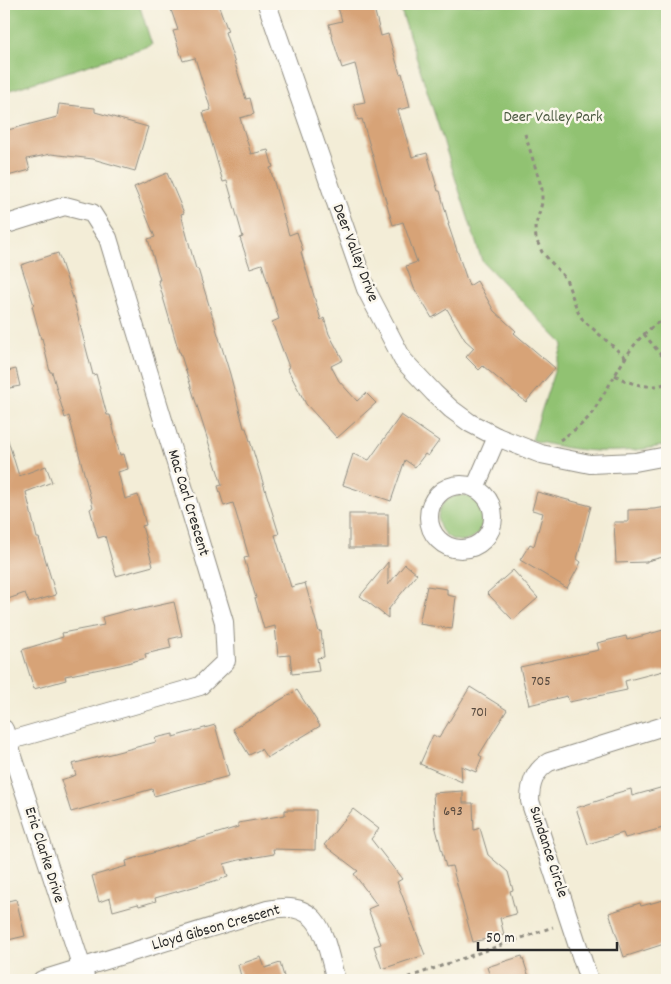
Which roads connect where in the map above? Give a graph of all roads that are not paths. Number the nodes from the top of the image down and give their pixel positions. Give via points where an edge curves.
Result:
1 (267, 4) edge
2 (4, 225) edge
3 (497, 438) junction
4 (667, 456) edge
5 (475, 488) dead end
6 (667, 725) edge
7 (5, 737) edge
8 (84, 974) edge
9 (42, 980) edge
10 (336, 980) edge
11 (590, 980) edge

1 - 3 street, Deer Valley Drive via 366,289 403,360 451,409
2 - 7 street, Mac Carl Crescent via 65,206 92,213 108,238 224,622 226,661 200,686
3 - 4 street, Deer Valley Drive via 541,454 590,464 635,462
3 - 5 street
6 - 11 street, Sundance Circle via 557,758 540,767 530,788 530,801
7 - 8 street, Eric Clarke Drive
8 - 9 street, Lloyd Gibson Crescent
8 - 10 street, Lloyd Gibson Crescent via 267,910 290,907 307,913 318,923

